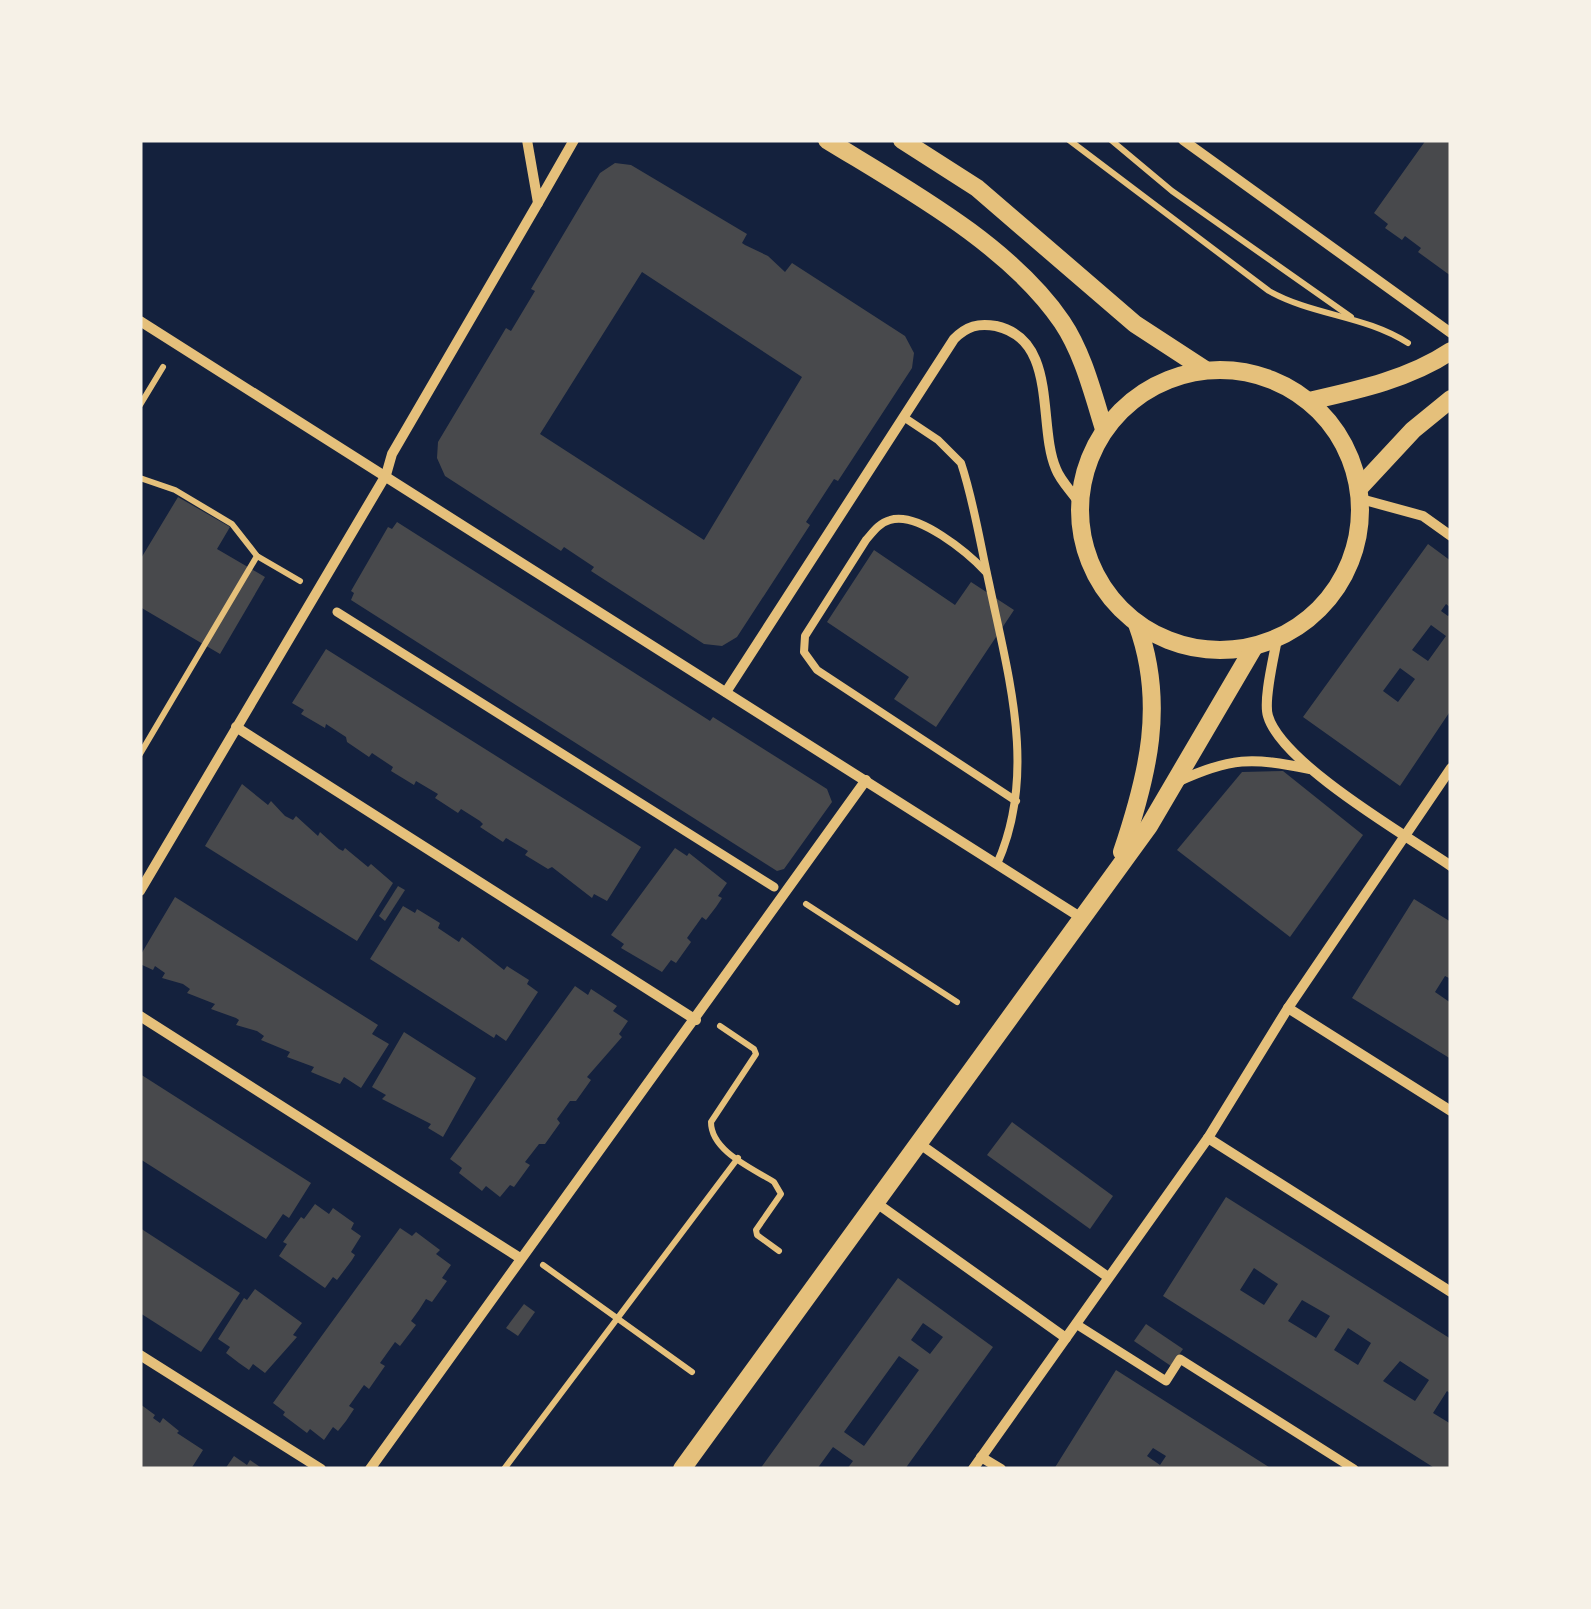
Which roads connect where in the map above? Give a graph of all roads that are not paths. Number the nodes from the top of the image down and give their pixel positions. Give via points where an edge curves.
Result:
1 (527, 140) edge
2 (574, 140) edge
3 (827, 140) edge
4 (902, 140) edge
5 (1183, 140) edge
6 (538, 203) junction
7 (140, 322) edge
8 (1451, 333) edge
9 (1451, 351) edge
10 (1204, 370) junction
11 (1451, 399) edge
12 (1309, 401) junction
13 (906, 418) junction
14 (1104, 429) junction
15 (386, 475) junction
16 (1360, 493) junction
17 (1078, 501) junction
18 (1451, 536) edge
19 (986, 572) junction
20 (337, 612) dead end
21 (1137, 624) junction
22 (1277, 639) junction
23 (1254, 647) junction
24 (726, 692) junction
25 (236, 727) junction
26 (1451, 768) edge
27 (1311, 769) junction
28 (866, 780) junction
29 (1176, 782) junction
30 (1016, 801) junction
31 (1405, 834) junction
32 (997, 864) junction
33 (1118, 865) junction
34 (1451, 866) edge
35 (774, 887) dead end
36 (140, 891) edge
37 (1080, 918) junction
38 (1288, 1008) junction
39 (140, 1016) edge
40 (696, 1020) junction
41 (1451, 1110) edge
42 (1208, 1138) junction
43 (917, 1142) junction
44 (874, 1201) junction
45 (520, 1258) junction
46 (1108, 1277) junction
47 (1451, 1292) edge
48 (1076, 1324) junction
49 (1066, 1338) junction
50 (140, 1355) edge
51 (981, 1456) junction
52 (321, 1469) edge
53 (370, 1469) edge
54 (682, 1469) edge
55 (972, 1469) edge
56 (1000, 1469) edge
57 (1354, 1469) edge

1 - 6 street
2 - 6 street
3 - 14 street via 946,216 1041,296 1075,347
4 - 10 street via 977,188 1135,324
5 - 8 street
6 - 15 street via 392,454
7 - 15 street
9 - 12 street via 1372,387
10 - 12 street via 1241,370
10 - 14 street via 1166,380 1131,400
11 - 16 street via 1414,430
12 - 16 street via 1350,455
13 - 17 street via 964,328 1001,327 1034,354 1056,472
13 - 19 lane via 961,463
13 - 24 street
14 - 17 street via 1086,463
15 - 24 street
15 - 25 street
16 - 18 street via 1424,516
16 - 22 street via 1358,543 1341,583 1314,616
17 - 21 street via 1084,548 1104,590
19 - 30 lane via 1012,694
19 - 30 lane via 924,525 890,520 856,556 805,636 804,652 817,670
20 - 35 street
21 - 23 street via 1173,644 1213,651
21 - 33 street via 1147,651 1153,729 1140,800
22 - 23 street
22 - 27 street via 1266,714 1282,742
23 - 29 street
24 - 28 street
25 - 36 street
25 - 40 street
26 - 31 street
27 - 29 street via 1260,759 1212,766
27 - 31 street
28 - 32 street
28 - 40 street
29 - 33 street
30 - 32 lane
31 - 34 street
31 - 38 street
32 - 37 street
33 - 37 street
37 - 43 street
38 - 41 street
38 - 42 street
39 - 45 street
40 - 45 street
42 - 46 street
42 - 47 street
43 - 44 street
43 - 46 street
44 - 49 street
44 - 54 street
45 - 53 street
46 - 48 street
48 - 49 street
48 - 57 street via 1166,1381 1180,1359
49 - 51 street
50 - 52 street
51 - 55 street
51 - 56 street

